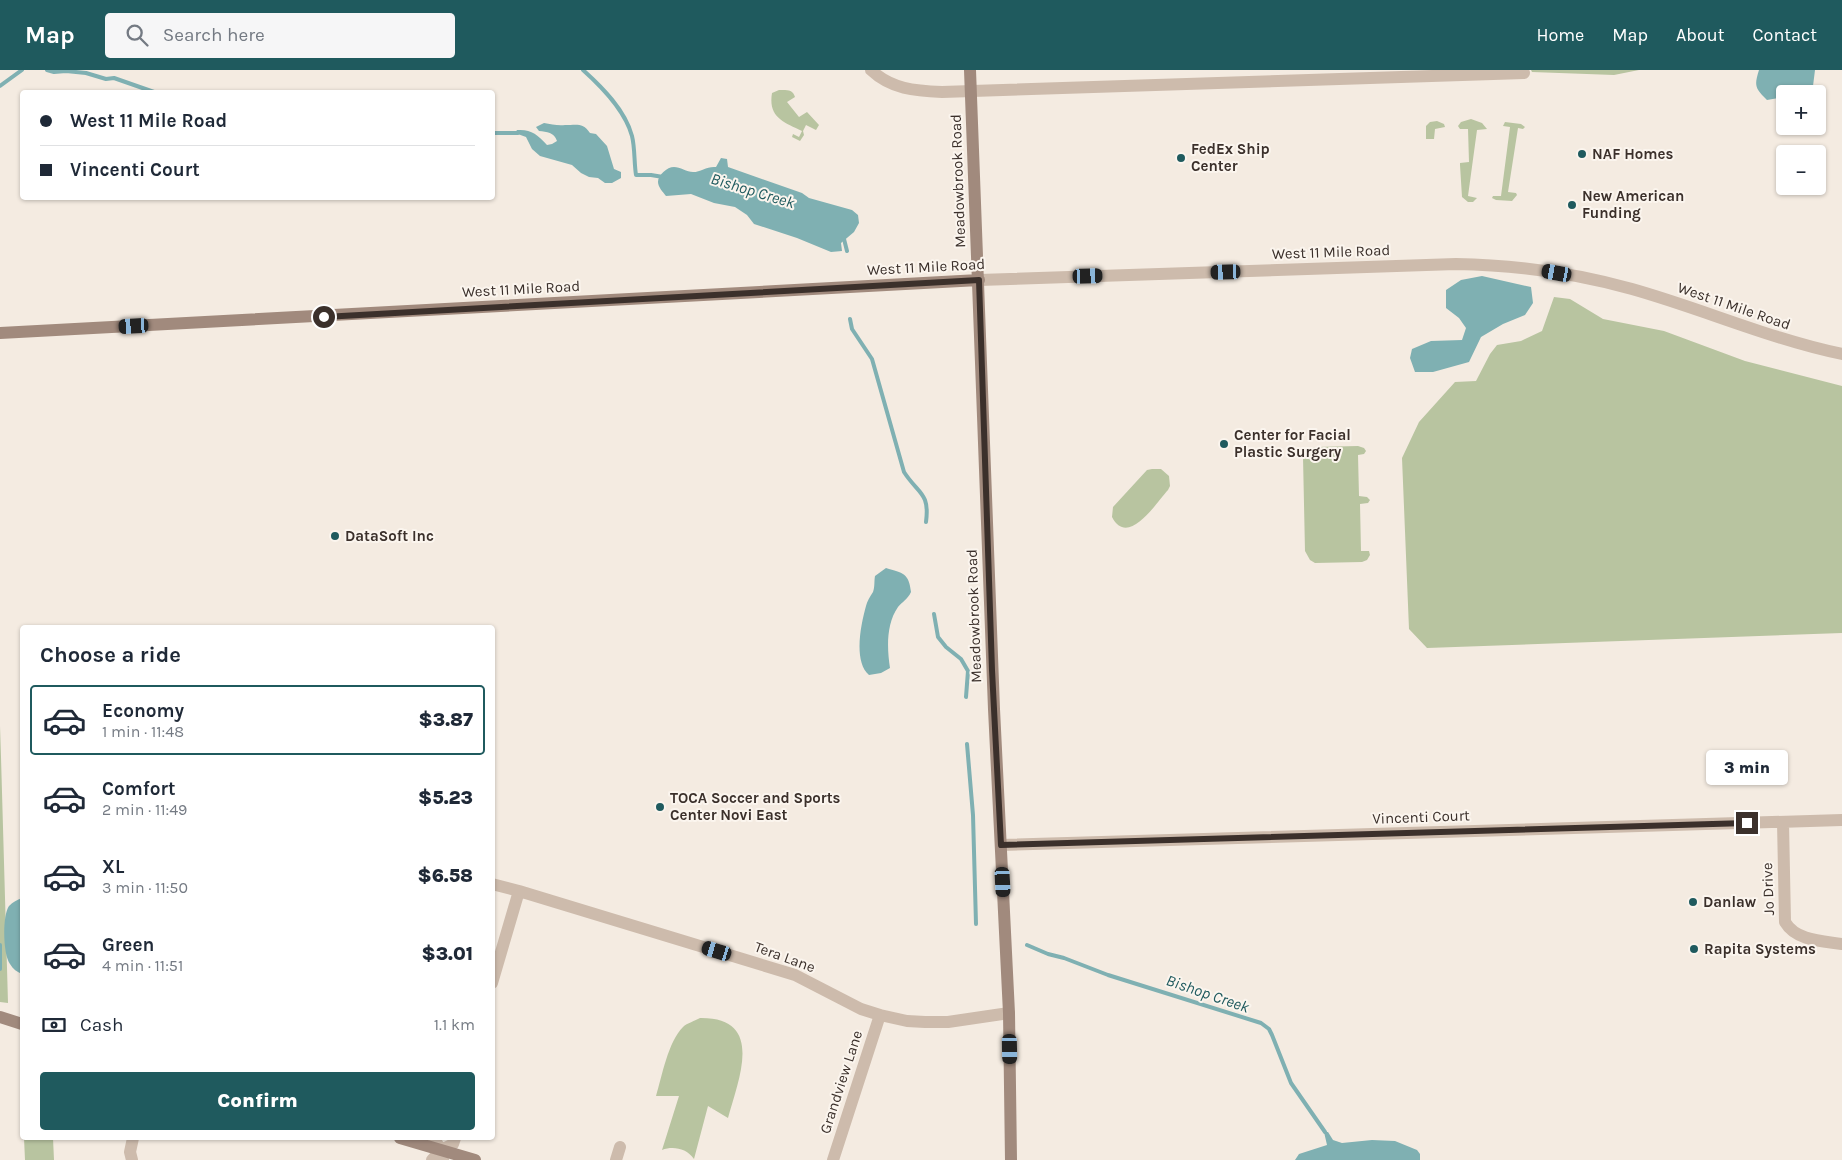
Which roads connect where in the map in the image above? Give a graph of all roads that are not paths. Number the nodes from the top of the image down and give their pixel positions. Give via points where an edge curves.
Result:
1 (871, 70) edge
2 (970, 70) edge
3 (1524, 73) dead end
4 (971, 91) junction
5 (979, 280) junction
6 (0, 333) edge
7 (1842, 354) edge
8 (1842, 820) edge
9 (1783, 822) junction
10 (1001, 845) junction
11 (495, 885) edge
12 (520, 890) junction
13 (1842, 944) edge
14 (497, 950) edge
15 (495, 963) edge
16 (1009, 1013) junction
17 (880, 1015) junction
18 (0, 1017) edge
19 (20, 1023) edge
20 (133, 1140) edge
21 (405, 1140) edge
22 (435, 1140) edge
23 (454, 1141) edge
24 (620, 1147) dead end
25 (442, 1155) edge
26 (132, 1160) edge
27 (432, 1160) edge
28 (475, 1160) edge
29 (616, 1160) edge
30 (833, 1160) edge
31 (1011, 1160) edge

1 - 4 street via 894,86 912,90
2 - 4 street, Meadowbrook Road
3 - 4 street
4 - 5 street, Meadowbrook Road
5 - 6 street, West 11 Mile Road
5 - 7 street, West 11 Mile Road via 1456,264 1505,266 1543,270 1631,289 1784,340
5 - 10 street, Meadowbrook Road
8 - 9 street, Vincenti Court
9 - 10 street, Vincenti Court
9 - 13 street, Jo Drive via 1785,922 1802,936
10 - 16 street, Meadowbrook Road
11 - 12 street, Tera Lane
12 - 14 street
12 - 17 street, Tera Lane via 795,975 861,1009
14 - 15 street
16 - 17 street, Tera Lane via 948,1022 907,1021
16 - 31 street, Meadowbrook Road
17 - 30 street, Grandview Lane
18 - 19 street
20 - 26 street
21 - 25 street
22 - 25 street
23 - 25 street
24 - 29 street
25 - 27 street
25 - 28 street

